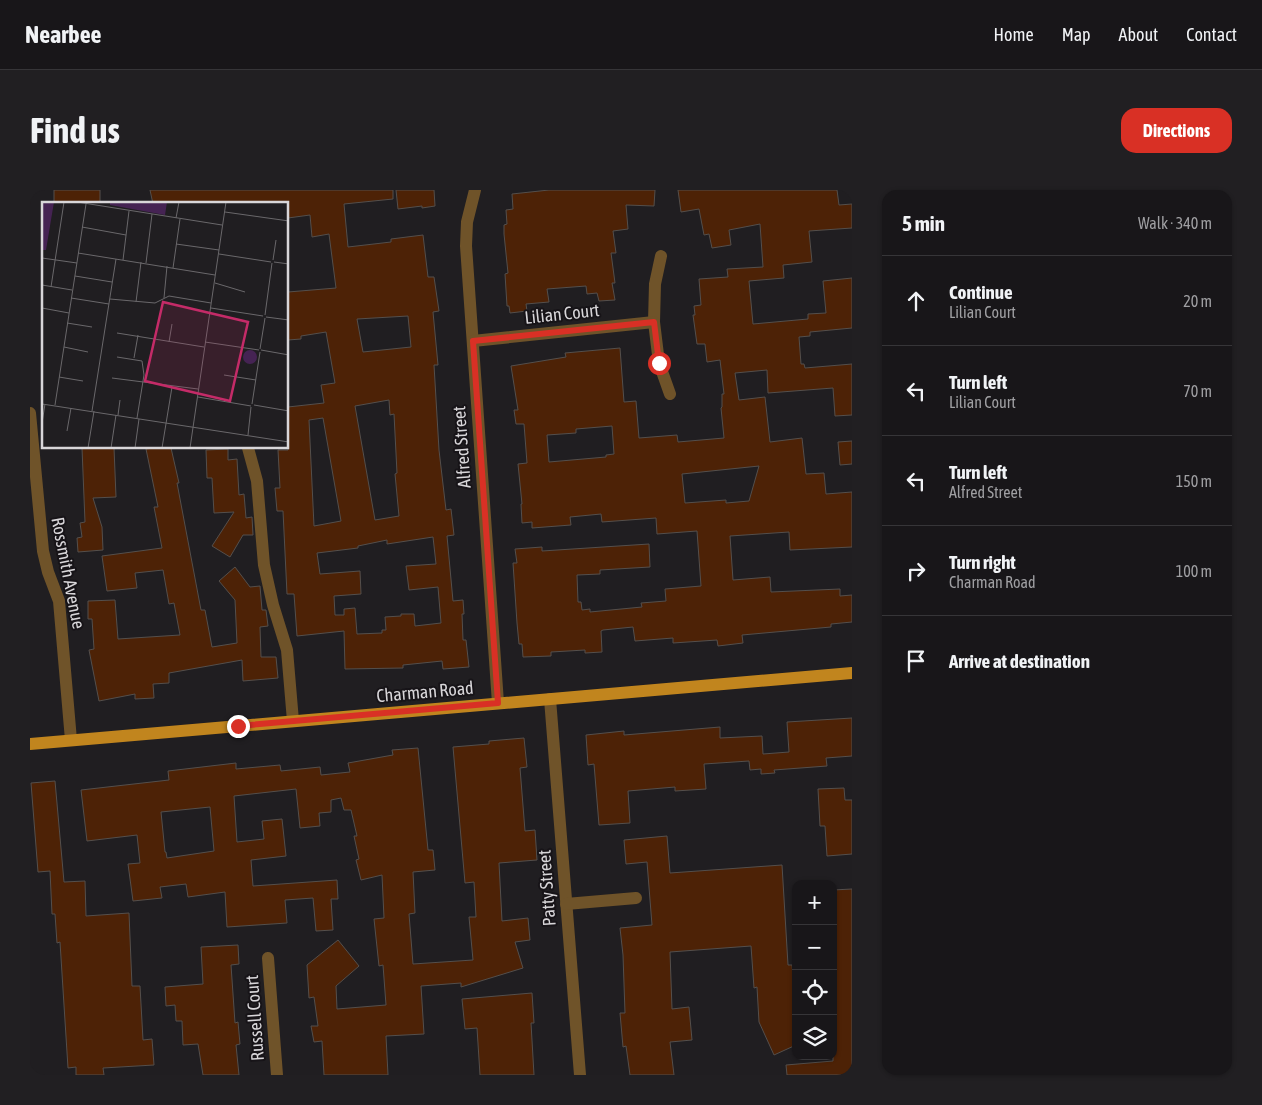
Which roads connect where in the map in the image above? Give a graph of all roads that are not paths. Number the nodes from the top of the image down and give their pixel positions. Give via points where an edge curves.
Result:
1 (475, 190) edge
2 (661, 256) dead end
3 (654, 322) junction
4 (473, 341) junction
5 (670, 394) dead end
6 (30, 413) edge
7 (248, 449) edge
8 (32, 468) edge
9 (852, 673) edge
10 (550, 699) junction
11 (498, 703) junction
12 (293, 721) junction
13 (71, 740) junction
14 (30, 744) edge
15 (636, 898) dead end
16 (566, 904) junction
17 (268, 958) dead end
18 (277, 1075) edge
19 (580, 1075) edge

1 - 4 street, Alfred Street via 467,222 466,246
2 - 3 street via 655,284
3 - 4 street, Lilian Court
3 - 5 street via 659,363
4 - 11 street, Alfred Street
6 - 8 street, Rossmith Avenue
7 - 12 street via 257,481 264,565 286,650
8 - 13 street, Rossmith Avenue via 42,551 59,601
9 - 10 main road, Charman Road
10 - 11 main road, Charman Road
10 - 16 street, Patty Street
11 - 12 main road, Charman Road
12 - 13 main road, Charman Road
13 - 14 main road, Charman Road
15 - 16 street
16 - 19 street, Patty Street
17 - 18 street, Russell Court

